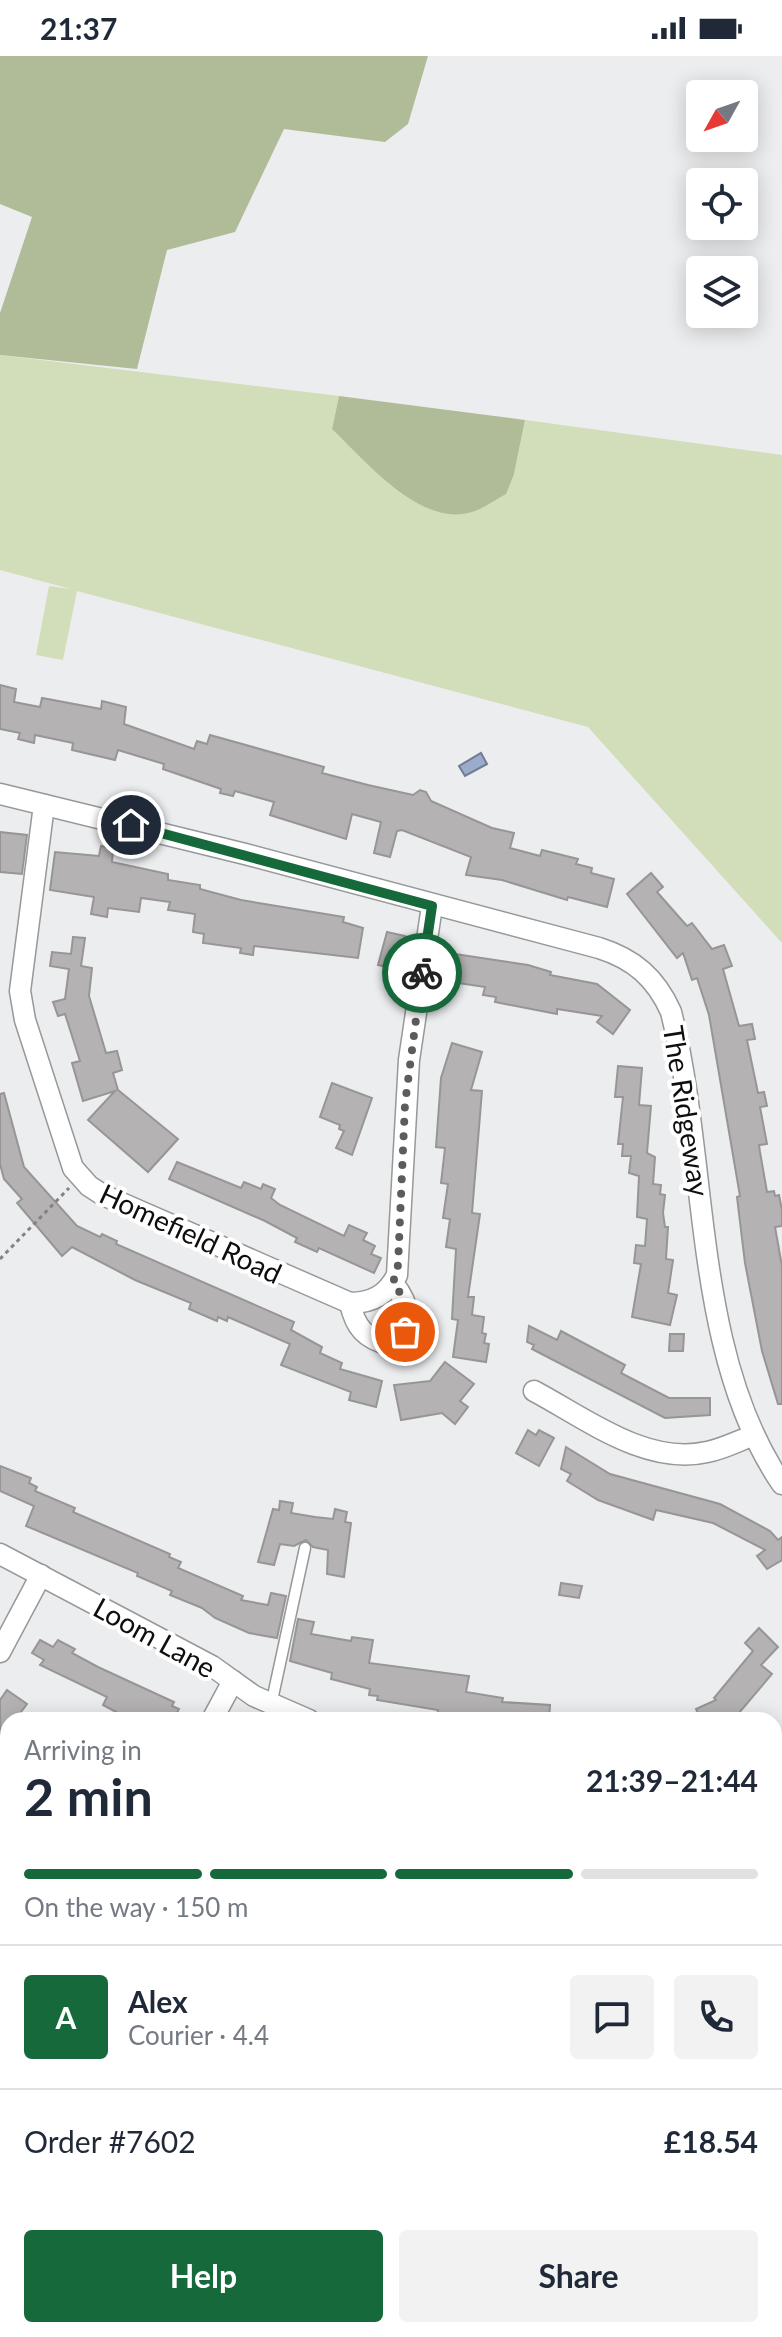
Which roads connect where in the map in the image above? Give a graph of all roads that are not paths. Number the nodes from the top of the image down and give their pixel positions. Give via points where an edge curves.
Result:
1 (0, 794) edge
2 (44, 805) junction
3 (432, 906) junction
4 (393, 1283) junction
5 (350, 1303) junction
6 (534, 1391) dead end
7 (754, 1435) junction
8 (782, 1484) edge
9 (305, 1548) dead end
10 (0, 1554) edge
11 (41, 1575) junction
12 (0, 1652) edge
13 (233, 1681) junction
14 (271, 1705) junction
15 (216, 1712) edge
16 (289, 1712) edge

1 - 2 street, The Ridgeway
2 - 3 street, The Ridgeway
2 - 5 street, Homefield Road via 20,991 67,1158 103,1195
3 - 4 street via 409,1060
3 - 7 street, The Ridgeway via 618,954 636,964 664,995 676,1031 720,1329
4 - 5 street via 377,1298
4 - 5 street via 408,1304 399,1341 390,1345 363,1332 355,1325
6 - 7 street via 659,1453 705,1453
7 - 8 street, The Ridgeway
9 - 14 lane
10 - 11 street, Loom Lane
11 - 12 street
11 - 13 street, Loom Lane
13 - 14 street, Loom Lane
13 - 15 street
14 - 16 street, Loom Lane

